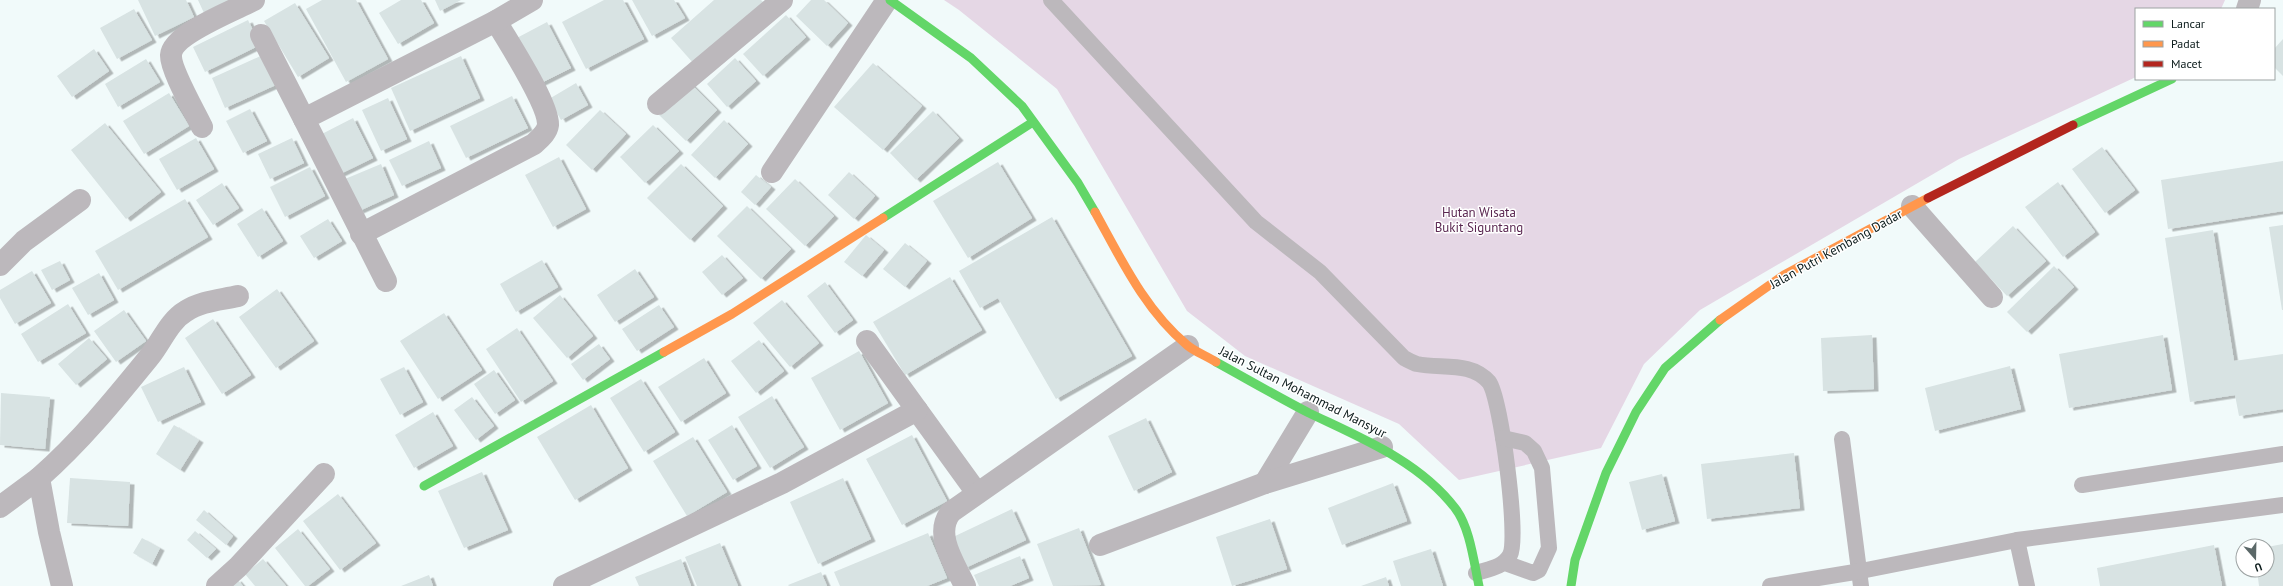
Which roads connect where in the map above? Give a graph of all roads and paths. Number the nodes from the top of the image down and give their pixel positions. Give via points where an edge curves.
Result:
1 (254, 0) edge
2 (532, 0) edge
3 (782, 0) edge
4 (887, 0) edge
5 (890, 0) edge
6 (1051, 0) edge
7 (496, 21) junction
8 (261, 35) dead end
9 (2170, 80) edge
10 (658, 104) dead end
11 (304, 119) junction
12 (1033, 122) junction
13 (202, 127) dead end
14 (772, 172) dead end
15 (80, 200) dead end
16 (1912, 206) junction
17 (361, 234) junction
18 (0, 265) edge
19 (386, 281) dead end
20 (238, 296) dead end
21 (1992, 297) dead end
22 (867, 341) dead end
23 (1188, 346) junction
24 (917, 410) junction
25 (1308, 412) junction
26 (1503, 438) junction
27 (1842, 439) dead end
28 (1382, 447) junction
29 (2283, 454) edge
30 (324, 474) dead end
31 (39, 478) junction
32 (1265, 483) junction
33 (2082, 485) dead end
34 (424, 486) dead end
35 (977, 493) junction
36 (2283, 505) edge
37 (0, 507) edge
38 (2017, 540) junction
39 (1100, 545) dead end
40 (1504, 563) junction
41 (1861, 578) edge
42 (1477, 580) edge
43 (62, 586) edge
44 (217, 586) edge
45 (564, 586) edge
46 (964, 586) edge
47 (1571, 586) edge
48 (1770, 586) edge
49 (2027, 586) edge

1 - 13 street via 184,35 173,45 170,56 173,67
2 - 7 street
3 - 10 street
4 - 14 street
5 - 12 street, Jalan Sultan Mohammad Mansyur via 971,58 1022,106
6 - 26 lane via 1256,222 1320,272 1404,358 1416,364 1456,367 1478,372 1490,384
7 - 11 street
7 - 17 street via 538,97 547,119 548,127 543,135 534,144
8 - 11 street
9 - 16 street, Jalan Putri Kembang Dadar via 2042,140
11 - 17 street
12 - 23 street, Jalan Sultan Mohammad Mansyur via 1078,183 1141,292 1167,326
12 - 34 street via 732,314
15 - 18 street via 24,241
16 - 21 street
16 - 47 street, Jalan Putri Kembang Dadar via 1784,275 1711,326 1665,368 1636,412 1606,473 1575,560
17 - 19 street
20 - 31 street via 198,304 184,311 98,419 64,456
22 - 24 street
23 - 25 street, Jalan Sultan Mohammad Mansyur
23 - 35 street
24 - 35 street
24 - 45 street via 782,484
25 - 28 street, Jalan Sultan Mohammad Mansyur
25 - 32 street
26 - 40 lane via 1513,542
26 - 40 lane via 1525,443 1534,451 1542,468 1549,548 1539,570 1533,573
27 - 41 lane
28 - 32 street
28 - 42 street, Jalan Sultan Mohammad Mansyur via 1433,485 1456,509 1468,537
29 - 33 lane
30 - 44 street via 238,567
31 - 37 street
31 - 43 street
32 - 39 street
35 - 46 street via 951,512 945,520 943,532
36 - 38 lane
38 - 41 lane
38 - 49 lane
40 - 42 lane
41 - 48 lane

